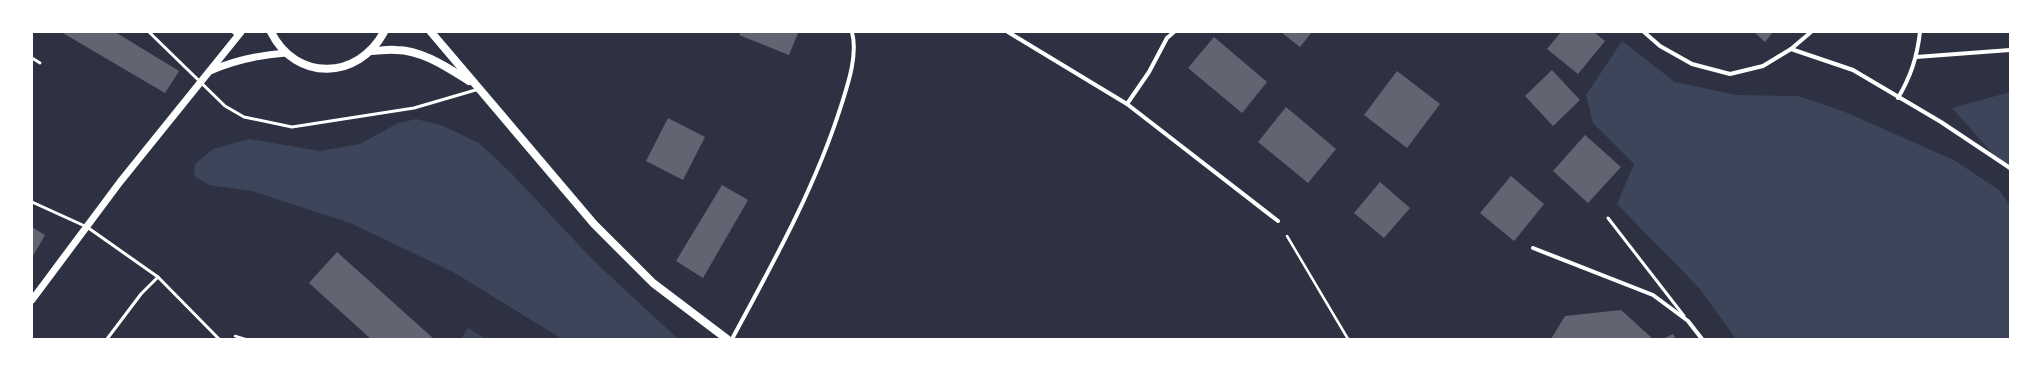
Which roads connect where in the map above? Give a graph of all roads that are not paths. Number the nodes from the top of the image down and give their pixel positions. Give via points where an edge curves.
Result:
1 (149, 32) edge
2 (271, 32) edge
3 (384, 32) edge
4 (431, 32) edge
5 (852, 32) edge
6 (1008, 32) edge
7 (1174, 32) edge
8 (1644, 32) edge
9 (1811, 32) edge
10 (1920, 32) edge
11 (237, 33) edge
12 (1791, 49) junction
13 (2010, 50) edge
14 (371, 51) junction
15 (286, 53) junction
16 (32, 58) edge
17 (1916, 58) junction
18 (40, 63) dead end
19 (208, 72) junction
20 (201, 83) junction
21 (478, 88) junction
22 (1898, 98) junction
23 (1127, 104) junction
24 (2010, 168) edge
25 (32, 202) edge
26 (1608, 218) dead end
27 (1278, 221) road end
28 (87, 227) junction
29 (1533, 248) dead end
30 (158, 276) junction
31 (32, 300) edge
32 (1688, 321) junction
33 (107, 339) edge
34 (219, 339) edge
35 (727, 339) edge
36 (732, 339) edge
37 (1702, 339) edge

1 - 20 lane
2 - 15 main road
3 - 14 main road
4 - 21 main road
5 - 36 street via 854,40 849,80 831,137 778,254
6 - 23 street
7 - 23 street via 1167,38 1149,72
8 - 12 street via 1660,46 1692,64 1730,74 1763,66
9 - 12 street
10 - 17 street
11 - 19 street
12 - 22 street via 1853,70
13 - 17 street
14 - 15 main road via 356,62 338,68 319,69 301,63
14 - 21 main road via 397,50 420,55 444,65
15 - 19 street via 251,57
16 - 18 lane
17 - 22 street via 1910,78
19 - 20 street
20 - 21 lane via 225,106 244,117 292,126 414,108
20 - 28 street via 130,169
21 - 35 main road via 594,224 653,283
22 - 24 street via 1954,130
23 - 27 street
25 - 28 lane
26 - 32 lane
28 - 30 lane
28 - 31 street
29 - 32 street via 1653,295
30 - 33 lane
30 - 34 lane
32 - 37 street

